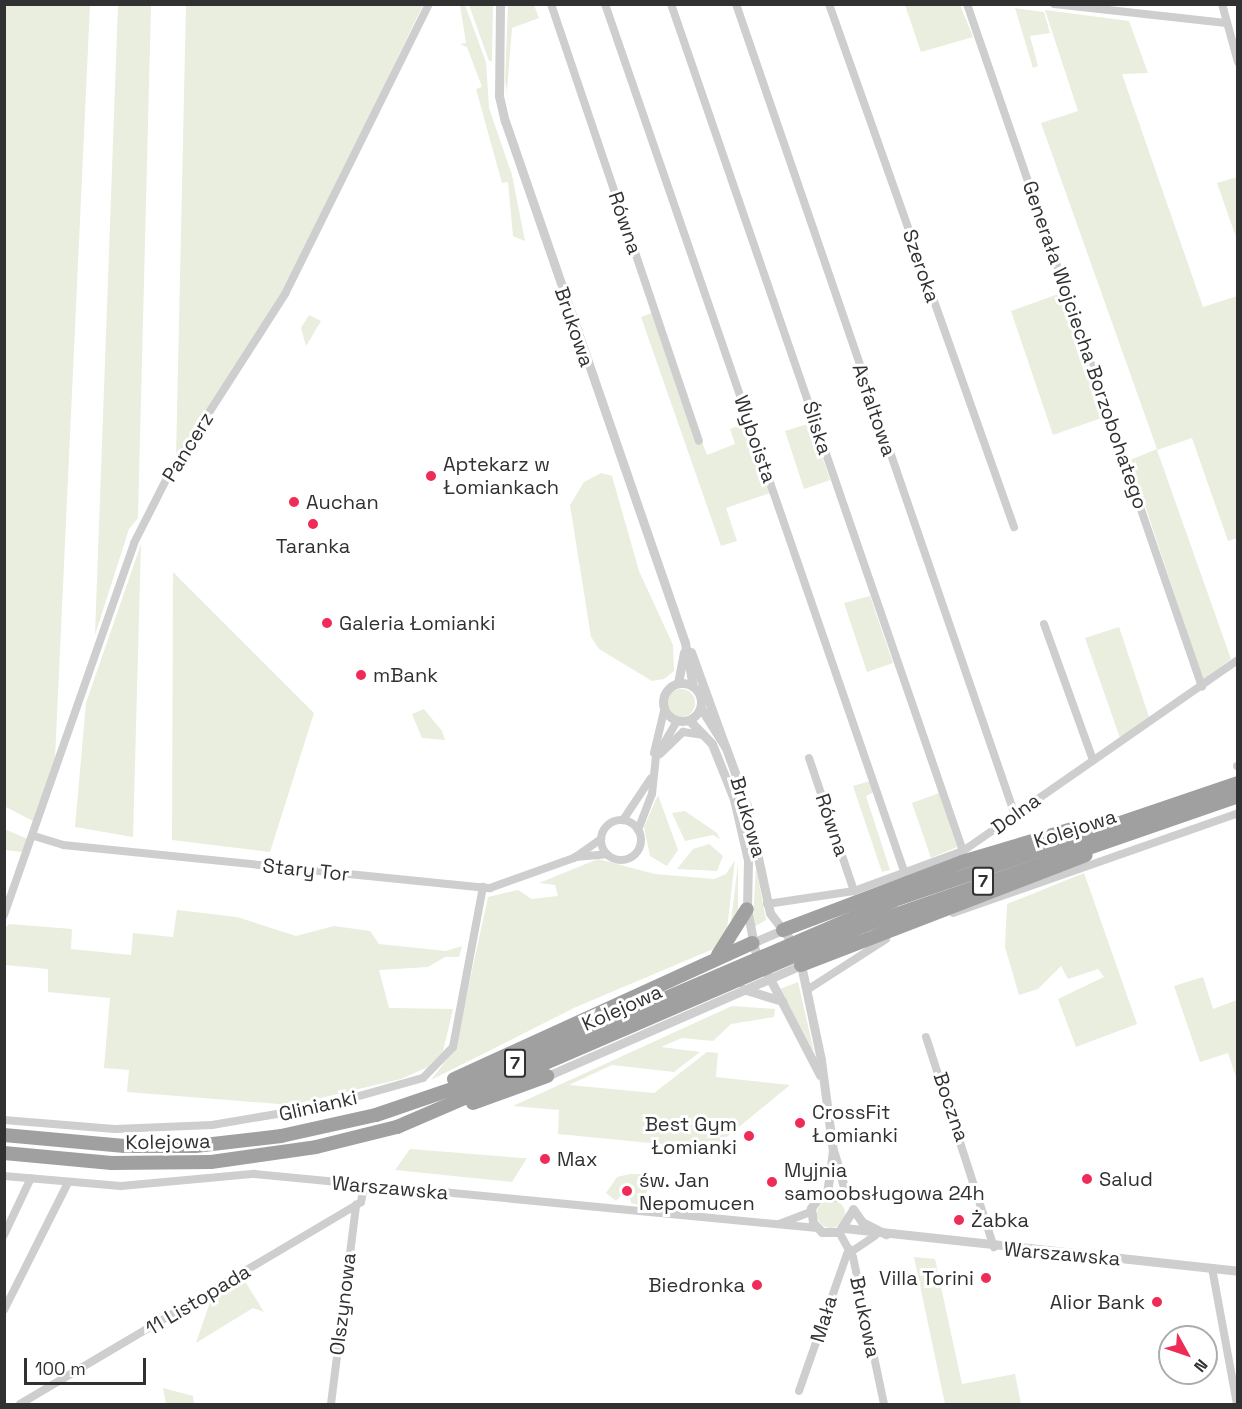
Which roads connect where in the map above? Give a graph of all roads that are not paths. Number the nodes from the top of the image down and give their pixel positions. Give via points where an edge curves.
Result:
1 (429, 4) edge
2 (500, 4) edge
3 (551, 4) edge
4 (605, 4) edge
5 (671, 4) edge
6 (736, 4) edge
7 (829, 4) edge
8 (967, 4) edge
9 (1054, 4) edge
10 (1222, 4) edge
11 (1226, 23) junction
12 (1238, 62) edge
13 (699, 441) dead end
14 (1014, 527) dead end
15 (1044, 624) dead end
16 (685, 643) junction
17 (1238, 660) edge
18 (678, 683) junction
19 (693, 686) junction
20 (1202, 687) junction
21 (700, 708) junction
22 (664, 711) junction
23 (689, 720) junction
24 (677, 721) junction
25 (705, 735) junction
26 (726, 748) junction
27 (809, 758) dead end
28 (655, 760) junction
29 (1093, 760) junction
30 (653, 774) junction
31 (1238, 783) edge
32 (1238, 796) edge
33 (1238, 813) edge
34 (1015, 815) junction
35 (622, 820) junction
36 (1121, 821) junction
37 (638, 830) junction
38 (1136, 830) junction
39 (34, 836) junction
40 (601, 839) junction
41 (963, 851) junction
42 (607, 854) junction
43 (574, 858) junction
44 (904, 874) junction
45 (483, 887) junction
46 (854, 891) junction
47 (766, 904) junction
48 (747, 909) junction
49 (4, 915) edge
50 (783, 930) junction
51 (830, 933) junction
52 (752, 943) junction
53 (713, 960) junction
54 (801, 965) junction
55 (728, 976) junction
56 (769, 978) junction
57 (743, 989) junction
58 (807, 990) junction
59 (782, 1001) junction
60 (926, 1037) dead end
61 (547, 1076) joint
62 (820, 1077) junction
63 (445, 1110) junction
64 (4, 1120) edge
65 (296, 1134) junction
66 (4, 1136) edge
67 (833, 1151) junction
68 (4, 1153) edge
69 (4, 1176) edge
70 (31, 1178) junction
71 (68, 1183) junction
72 (364, 1186) junction
73 (827, 1193) junction
74 (847, 1197) junction
75 (356, 1205) junction
76 (853, 1210) junction
77 (810, 1212) junction
78 (775, 1225) junction
79 (817, 1228) junction
80 (842, 1230) junction
81 (887, 1234) junction
82 (4, 1235) edge
83 (874, 1236) junction
84 (994, 1247) junction
85 (850, 1250) junction
86 (1212, 1268) junction
87 (1238, 1271) edge
88 (4, 1310) edge
89 (799, 1391) dead end
90 (20, 1404) edge
91 (331, 1404) edge
92 (884, 1404) edge
93 (1237, 1404) edge

1 - 39 street, Pancerz via 285,294 167,478 134,543
2 - 16 street, Brukowa via 499,96 505,121
3 - 13 street, Równa
4 - 44 street, Wyboista
5 - 41 street, Śliska
6 - 34 street, Asfaltowa
7 - 14 street, Szeroka
8 - 20 street, Generała Wojciecha Borzobohatego
9 - 11 street
10 - 11 street
11 - 12 street
15 - 29 street
16 - 18 street, Brukowa
16 - 19 street, Brukowa
16 - 26 street
17 - 20 street, Dolna
18 - 19 street
18 - 22 street via 664,695
19 - 21 street
20 - 29 street, Dolna
21 - 23 street
21 - 26 street, Brukowa
22 - 24 street
22 - 28 street
23 - 24 street
23 - 25 street, Brukowa
24 - 28 street
25 - 28 street via 683,732
25 - 48 street, Brukowa via 720,760 746,850
26 - 47 street, Brukowa via 759,842
27 - 46 street, Równa
28 - 30 street
29 - 34 street, Dolna
30 - 35 street
30 - 37 street
31 - 36 highway, Kolejowa / 7
32 - 38 highway, Kolejowa / 7
33 - 58 street, Kolejowa via 894,935
34 - 41 street, Dolna
35 - 37 street
35 - 40 street via 608,824
36 - 50 highway via 1040,837
36 - 51 highway, Kolejowa / 7
37 - 42 street via 640,846 632,856 617,860
38 - 51 highway, Kolejowa / 7
38 - 54 highway via 1055,868
39 - 45 street, Stary Tor via 63,845
39 - 49 street, Pancerz
40 - 42 street
40 - 43 street, Stary Tor
41 - 44 street, Dolna
42 - 43 street, Stary Tor
43 - 45 street, Stary Tor via 512,883
44 - 46 street, Dolna
45 - 64 street, Glinianki via 453,1047 423,1078 324,1106 212,1125 115,1129
46 - 47 street, Dolna
47 - 50 street, Brukowa
48 - 52 street, Brukowa
48 - 53 highway via 738,931
50 - 52 street
50 - 54 street, Brukowa
51 - 55 highway, Kolejowa / 7
52 - 53 highway
52 - 56 street, Brukowa
53 - 65 highway via 454,1079
54 - 56 street
54 - 58 street
55 - 63 highway, Kolejowa / 7
55 - 65 highway, Kolejowa / 7 via 461,1086 390,1111
56 - 57 street
56 - 59 street
57 - 59 street
57 - 61 street
58 - 62 street
59 - 62 street
60 - 84 street, Boczna
61 - 63 highway
62 - 67 street
63 - 68 highway, Kolejowa / 7 via 348,1140 228,1160 112,1163
65 - 66 highway, Kolejowa / 7 via 160,1147
67 - 73 street
67 - 74 street
69 - 70 street, Warszawska
70 - 71 street, Warszawska
70 - 82 street
71 - 72 street, Warszawska via 139,1185 243,1174
71 - 88 street
72 - 75 street
72 - 78 street, Warszawska
73 - 74 street
73 - 77 street
74 - 76 street
75 - 90 street, 11 Listopada
75 - 91 street, Olszynowa
76 - 80 street
76 - 81 street, Warszawska via 862,1222
77 - 78 street, Warszawska via 801,1220
77 - 79 street
78 - 79 street, Warszawska
79 - 80 street
80 - 83 street, Warszawska
80 - 85 street, Brukowa
81 - 83 street, Warszawska
81 - 84 street, Warszawska
83 - 85 street, Warszawska
84 - 86 street, Warszawska
85 - 89 street, Mała
85 - 92 street, Brukowa
86 - 87 street, Warszawska
86 - 93 street

